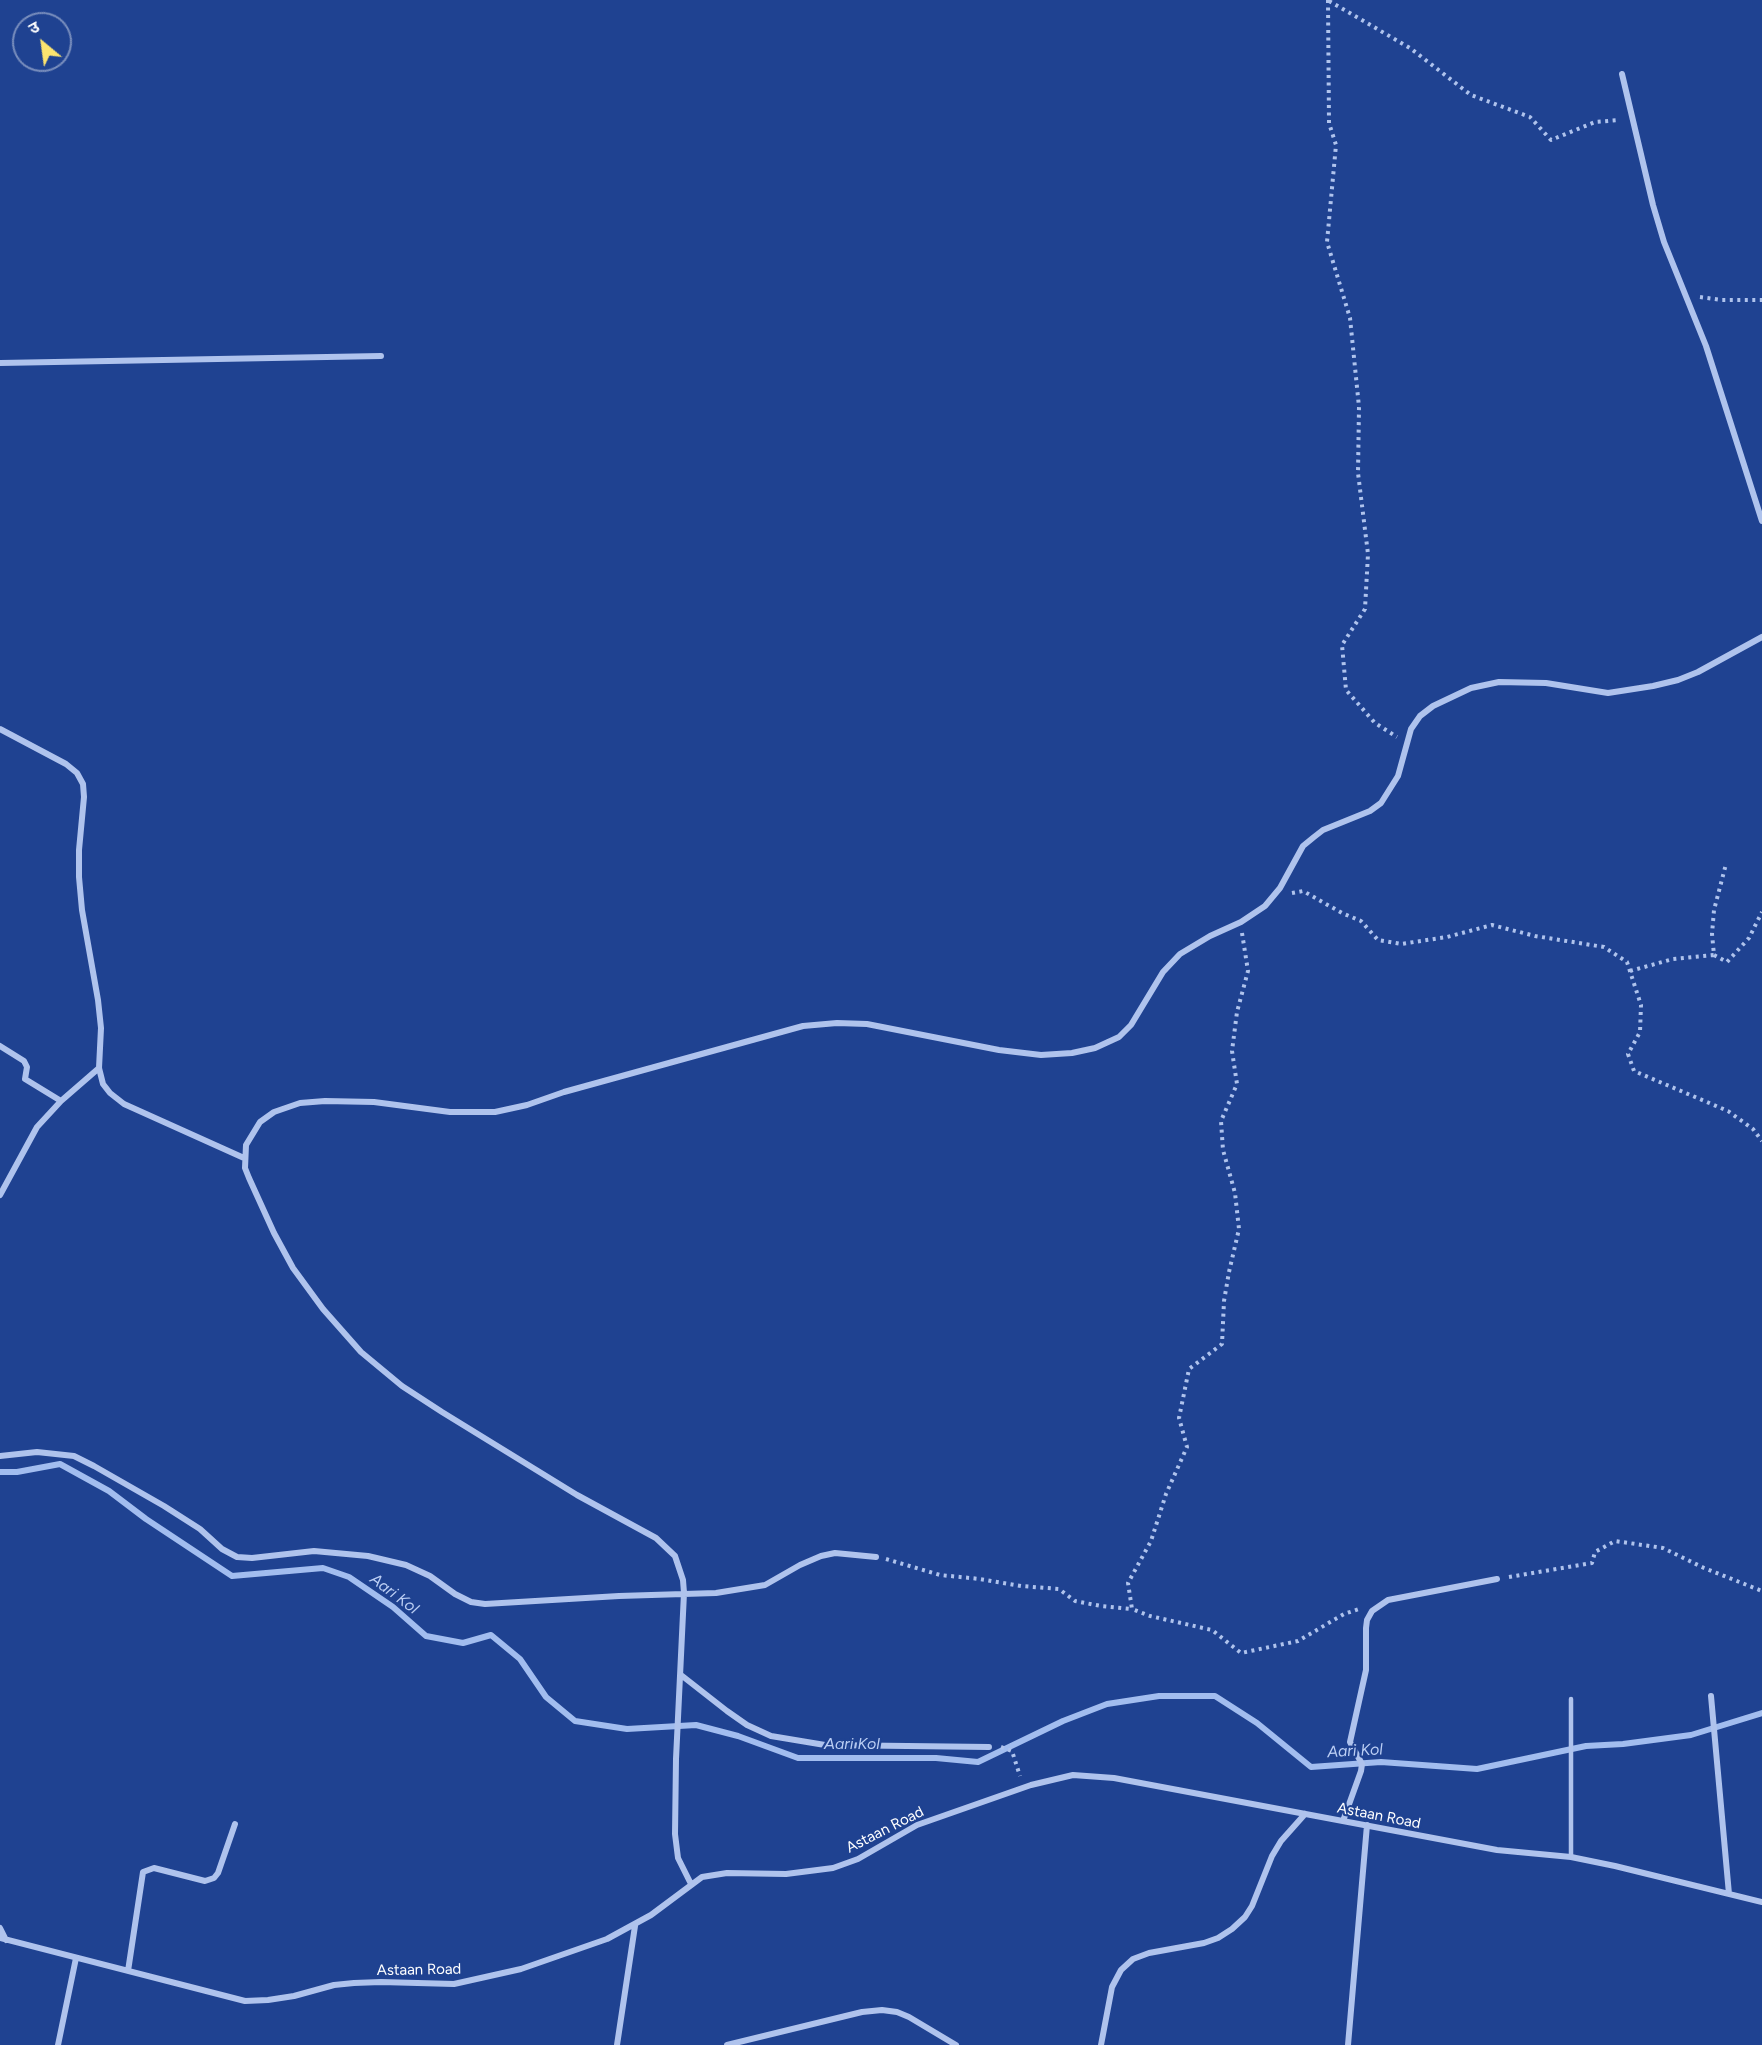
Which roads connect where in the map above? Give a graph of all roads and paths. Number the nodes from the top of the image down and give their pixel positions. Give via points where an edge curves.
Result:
1 (1329, 1) edge
2 (1622, 74) dead end
3 (1633, 119) junction
4 (1684, 294) junction
5 (1762, 300) edge
6 (381, 356) dead end
7 (0, 363) edge
8 (1762, 521) edge
9 (1762, 637) edge
10 (0, 729) edge
11 (1406, 743) junction
12 (1726, 864) dead end
13 (1271, 899) junction
14 (1762, 912) edge
15 (1240, 921) junction
16 (1714, 955) junction
17 (1630, 971) junction
18 (0, 1046) edge
19 (99, 1068) junction
20 (61, 1101) junction
21 (1762, 1141) edge
22 (244, 1158) junction
23 (0, 1195) edge
24 (0, 1456) edge
25 (876, 1557) joint
26 (1497, 1579) joint
27 (1762, 1591) edge
28 (684, 1593) junction
29 (1380, 1604) junction
30 (1132, 1609) junction
31 (681, 1675) junction
32 (1711, 1696) dead end
33 (1571, 1699) dead end
34 (988, 1747) joint
35 (1019, 1772) dead end
36 (1305, 1814) junction
37 (1343, 1821) junction
38 (236, 1824) dead end
39 (1367, 1826) junction
40 (1571, 1857) junction
41 (691, 1884) junction
42 (1729, 1894) junction
43 (1762, 1902) edge
44 (635, 1926) junction
45 (0, 1928) edge
46 (3, 1939) edge
47 (76, 1958) junction
48 (128, 1971) junction
49 (58, 2045) edge
50 (617, 2045) edge
51 (727, 2045) edge
52 (956, 2045) edge
53 (1101, 2045) edge
54 (1348, 2045) edge

1 - 3 path via 1410,48 1471,95 1530,117 1551,140 1594,122
1 - 11 path via 1329,123 1336,145 1328,242 1350,318 1368,554 1365,609 1342,645 1346,690 1375,723
2 - 3 street
3 - 4 street via 1656,214
4 - 5 path via 1722,300
4 - 8 street via 1706,346
6 - 7 street
9 - 11 street via 1688,676 1631,690 1601,692 1517,681 1471,688 1420,716
10 - 19 street via 66,764 83,783 79,878 101,1028
11 - 13 street via 1398,776 1381,803 1333,826 1303,846
12 - 16 path via 1714,910
13 - 15 street
13 - 17 path via 1303,891 1361,921 1378,940 1401,944 1492,925 1604,947 1628,962
14 - 16 path via 1749,938 1727,962
15 - 22 street via 1180,954 1163,972 1131,1025 1119,1037 1095,1048 1041,1054 999,1050 867,1024 803,1026 495,1112 450,1112 374,1102 300,1103 274,1112 261,1122 246,1145
15 - 30 path via 1248,971 1232,1051 1237,1084 1221,1121 1239,1229 1228,1272 1222,1344 1189,1369 1179,1418 1187,1447 1151,1541 1128,1583
16 - 17 path via 1673,959
17 - 21 path via 1641,1005 1640,1032 1629,1054 1634,1071 1728,1111 1753,1129
18 - 20 street via 24,1061 25,1079
19 - 20 street
19 - 22 street via 103,1084 124,1104
20 - 23 street via 37,1127
22 - 28 street via 249,1178 293,1268 361,1352 442,1412 577,1495 656,1538 675,1556
24 - 28 street via 37,1452 74,1456 164,1506 237,1557 314,1551 368,1556 406,1565 471,1602 485,1604
25 - 28 street via 821,1556 765,1585 716,1593
25 - 30 path via 940,1575 1059,1589 1075,1601
26 - 27 path via 1592,1563 1595,1552 1615,1541 1663,1548
26 - 29 street
28 - 31 street
29 - 30 path via 1344,1614 1298,1641 1241,1653 1212,1630
29 - 37 street via 1367,1620 1366,1670 1350,1742 1361,1771
31 - 34 street via 727,1712 771,1736 825,1745
31 - 41 street via 675,1834 676,1851
32 - 42 street
33 - 40 lane
34 - 35 path via 1010,1749
36 - 37 street, Astaan Road
36 - 41 street, Astaan Road via 1114,1778 1073,1775 1031,1785 925,1822 858,1859 833,1868 786,1874 714,1874
36 - 53 street via 1281,1841 1252,1906 1232,1929 1204,1943 1149,1953 1133,1959 1121,1970 1112,1987
37 - 39 street, Astaan Road
38 - 48 street via 214,1878 205,1881 154,1868 143,1872
39 - 40 street, Astaan Road via 1497,1850
39 - 54 street
40 - 42 street, Astaan Road
41 - 44 street, Astaan Road
42 - 43 street, Astaan Road
44 - 48 street, Astaan Road via 521,1969 454,1984 354,1983 294,1996 245,2001
44 - 50 street
45 - 46 street
46 - 47 street, Astaan Road
47 - 48 street, Astaan Road
47 - 49 street
51 - 52 street via 882,2010 909,2016

